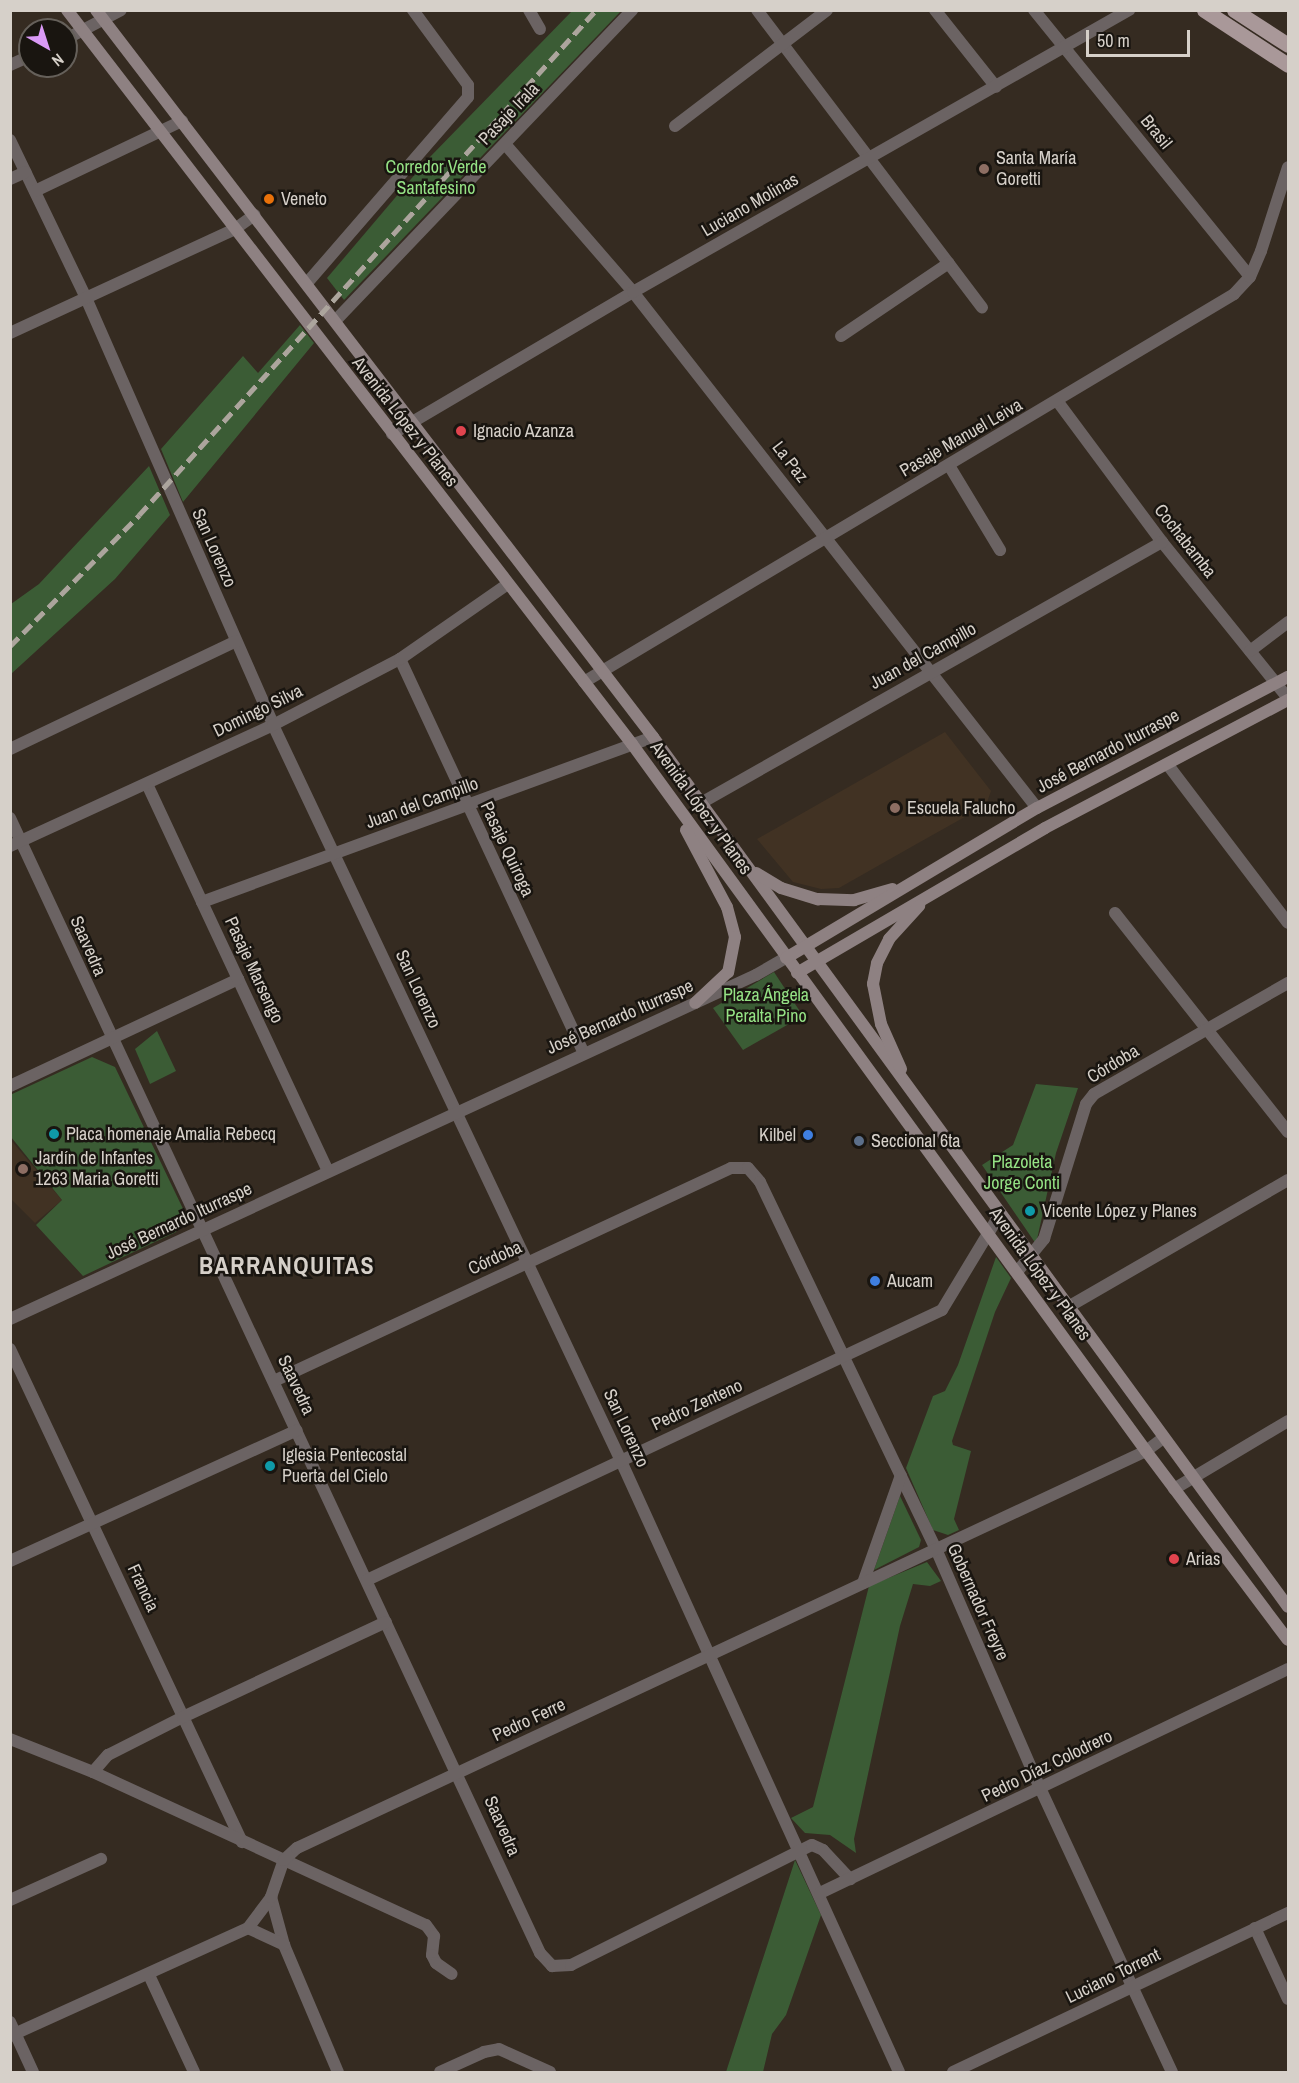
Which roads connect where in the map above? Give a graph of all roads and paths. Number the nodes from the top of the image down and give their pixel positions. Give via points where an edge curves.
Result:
1 (67, 10) edge
2 (121, 10) edge
3 (413, 10) edge
4 (529, 10) edge
5 (632, 10) edge
6 (757, 10) edge
7 (827, 10) edge
8 (935, 10) edge
9 (1034, 10) edge
10 (1129, 10) edge
11 (1204, 10) edge
12 (1234, 10) edge
13 (100, 15) edge
14 (540, 29) dead end
15 (85, 31) junction
16 (78, 34) edge
17 (1288, 45) edge
18 (784, 46) junction
19 (1065, 48) junction
20 (1288, 65) edge
21 (996, 87) junction
22 (182, 121) junction
23 (675, 126) dead end
24 (162, 133) junction
25 (10, 140) edge
26 (505, 144) junction
27 (866, 159) junction
28 (1288, 167) edge
29 (26, 172) junction
30 (10, 179) edge
31 (35, 191) junction
32 (254, 215) junction
33 (235, 230) junction
34 (949, 263) junction
35 (1250, 277) junction
36 (307, 283) junction
37 (633, 292) junction
38 (86, 298) junction
39 (982, 308) dead end
40 (336, 320) junction
41 (10, 333) edge
42 (840, 336) dead end
43 (1058, 402) junction
44 (413, 421) junction
45 (392, 434) junction
46 (950, 467) junction
47 (825, 536) junction
48 (1162, 542) junction
49 (1000, 550) dead end
50 (507, 584) junction
51 (1288, 622) edge
52 (236, 641) junction
53 (1250, 651) junction
54 (400, 659) junction
55 (601, 670) junction
56 (930, 672) junction
57 (1288, 677) edge
58 (584, 682) junction
59 (1277, 683) junction
60 (1288, 699) edge
61 (273, 724) junction
62 (653, 737) junction
63 (632, 744) junction
64 (10, 749) edge
65 (1168, 765) junction
66 (147, 784) junction
67 (661, 784) junction
68 (701, 802) junction
69 (466, 806) junction
70 (1037, 808) junction
71 (10, 818) edge
72 (16, 844) edge
73 (335, 854) junction
74 (745, 863) junction
75 (935, 870) junction
76 (940, 887) junction
77 (202, 902) junction
78 (1115, 914) dead end
79 (1288, 923) edge
80 (805, 946) junction
81 (786, 958) junction
82 (815, 961) junction
83 (797, 973) junction
84 (238, 979) junction
85 (1288, 983) edge
86 (695, 1003) junction
87 (1207, 1030) junction
88 (110, 1038) junction
89 (584, 1053) junction
90 (10, 1086) edge
91 (920, 1105) junction
92 (456, 1114) junction
93 (1288, 1132) edge
94 (731, 1168) joint
95 (328, 1171) junction
96 (1288, 1180) edge
97 (1000, 1214) junction
98 (203, 1229) junction
99 (989, 1235) junction
100 (1031, 1257) junction
101 (528, 1263) junction
102 (1017, 1272) junction
103 (1068, 1307) junction
104 (10, 1319) edge
105 (10, 1349) edge
106 (843, 1356) junction
107 (274, 1381) junction
108 (1288, 1421) edge
109 (297, 1430) junction
110 (1162, 1439) junction
111 (1146, 1451) junction
112 (621, 1461) junction
113 (901, 1475) junction
114 (1191, 1477) junction
115 (1174, 1489) junction
116 (93, 1523) junction
117 (936, 1549) junction
118 (10, 1562) edge
119 (367, 1580) junction
120 (863, 1583) junction
121 (1288, 1607) edge
122 (386, 1622) junction
123 (1288, 1640) edge
124 (711, 1654) junction
125 (1288, 1669) edge
126 (183, 1717) junction
127 (10, 1739) edge
128 (93, 1772) junction
129 (459, 1773) junction
130 (1041, 1790) junction
131 (242, 1842) junction
132 (800, 1850) junction
133 (101, 1859) dead end
134 (284, 1860) junction
135 (850, 1878) junction
136 (820, 1893) junction
137 (271, 1897) junction
138 (10, 1900) edge
139 (1288, 1913) edge
140 (248, 1928) junction
141 (1255, 1928) junction
142 (284, 1945) junction
143 (452, 1974) dead end
144 (149, 1975) junction
145 (1132, 1986) junction
146 (1288, 1999) edge
147 (12, 2031) edge
148 (33, 2073) edge
149 (194, 2073) edge
150 (338, 2073) edge
151 (440, 2073) edge
152 (550, 2073) edge
153 (899, 2073) edge
154 (953, 2073) edge
155 (1172, 2073) edge

1 - 15 main road, Avenida López y Planes
2 - 13 street
3 - 36 street via 468,86 468,97
4 - 14 street
5 - 26 street, Pasaje Irala
6 - 18 street
7 - 18 street
8 - 21 street
9 - 19 street, Brasil
10 - 19 street, Luciano Molinas
11 - 20 main road
12 - 17 main road
13 - 15 street
13 - 22 main road, Avenida López y Planes
15 - 16 street
15 - 24 main road, Avenida López y Planes
18 - 23 street
18 - 27 street
19 - 21 street, Luciano Molinas
19 - 35 street, Brasil
21 - 27 street, Luciano Molinas
22 - 24 street
22 - 32 main road, Avenida López y Planes
24 - 31 street
24 - 33 main road, Avenida López y Planes
25 - 29 street, San Lorenzo
26 - 37 street, La Paz
26 - 40 street, Pasaje Irala
27 - 34 street
27 - 37 street, Luciano Molinas
28 - 35 street, Pasaje Manuel Leiva
29 - 30 street
29 - 31 street, San Lorenzo
31 - 38 street, San Lorenzo
32 - 33 street
32 - 36 main road, Avenida López y Planes
33 - 38 street
33 - 45 main road, Avenida López y Planes
34 - 39 street
34 - 42 street
35 - 43 street, Pasaje Manuel Leiva via 1234,294
36 - 40 main road, Avenida López y Planes
37 - 44 street, Luciano Molinas
37 - 47 street, La Paz
38 - 41 street
38 - 52 street, San Lorenzo
40 - 44 main road, Avenida López y Planes
43 - 46 street, Pasaje Manuel Leiva
43 - 48 street, Cochabamba
44 - 45 street, Luciano Molinas
44 - 55 main road, Avenida López y Planes
45 - 50 main road, Avenida López y Planes
46 - 47 street, Pasaje Manuel Leiva
46 - 49 street
47 - 55 street, Pasaje Manuel Leiva
47 - 56 street, La Paz
48 - 53 street, Cochabamba
48 - 56 street, Juan del Campillo
50 - 54 street, Domingo Silva
50 - 58 main road, Avenida López y Planes
51 - 53 street
52 - 61 street, San Lorenzo
52 - 64 street
53 - 59 street, Cochabamba
54 - 61 street, Domingo Silva
54 - 69 street, Pasaje Quiroga
55 - 58 street, Pasaje Manuel Leiva
55 - 62 main road, Avenida López y Planes
56 - 68 street, Juan del Campillo
56 - 70 street, La Paz
57 - 59 main road, José Bernardo Iturraspe
58 - 63 main road, Avenida López y Planes
59 - 60 street, Cochabamba
59 - 70 main road, José Bernardo Iturraspe
60 - 65 main road, José Bernardo Iturraspe
61 - 66 street, Domingo Silva
61 - 73 street, San Lorenzo
62 - 63 street, Juan del Campillo
62 - 68 main road, Avenida López y Planes
63 - 67 main road, Avenida López y Planes
63 - 69 street, Juan del Campillo
65 - 76 main road, José Bernardo Iturraspe via 1079,809
65 - 79 street
66 - 72 street, Domingo Silva
66 - 77 street, Pasaje Marsengo
67 - 81 main road, Avenida López y Planes
67 - 86 main road via 714,881 734,929 735,952 728,972
68 - 74 main road, Avenida López y Planes
69 - 73 street, Juan del Campillo
69 - 89 street, Pasaje Quiroga
70 - 75 main road, José Bernardo Iturraspe
71 - 72 street, Saavedra
72 - 88 street, Saavedra
73 - 77 street, Juan del Campillo
73 - 92 street, San Lorenzo
74 - 75 main road via 780,888 831,900 871,896
74 - 80 main road, Avenida López y Planes
75 - 80 main road, José Bernardo Iturraspe
76 - 82 main road, José Bernardo Iturraspe
76 - 91 main road via 889,939 877,963 873,984 887,1039
77 - 84 street, Pasaje Marsengo
78 - 87 street
80 - 81 main road, José Bernardo Iturraspe
80 - 82 main road, Avenida López y Planes
81 - 83 main road, Avenida López y Planes
81 - 86 street, José Bernardo Iturraspe
82 - 83 main road, José Bernardo Iturraspe
82 - 91 main road, Avenida López y Planes
83 - 99 main road, Avenida López y Planes
84 - 88 street
84 - 95 street, Pasaje Marsengo
85 - 87 street, Córdoba
86 - 89 street, José Bernardo Iturraspe
87 - 93 street
87 - 100 street, Córdoba via 1094,1094 1086,1104 1044,1239
88 - 90 street
88 - 98 street, Saavedra
89 - 92 street, José Bernardo Iturraspe
91 - 97 main road, Avenida López y Planes
92 - 95 street, José Bernardo Iturraspe
92 - 101 street, San Lorenzo
94 - 101 street, Córdoba
94 - 106 street, Gobernador Freyre via 748,1168 757,1176
95 - 98 street, José Bernardo Iturraspe
96 - 103 street
97 - 99 street, Pedro Zenteno
97 - 100 main road, Avenida López y Planes
98 - 104 street, José Bernardo Iturraspe
98 - 107 street, Saavedra
99 - 102 main road, Avenida López y Planes
99 - 106 street, Pedro Zenteno via 942,1310
100 - 102 street, Córdoba
100 - 103 main road, Avenida López y Planes
101 - 107 street, Córdoba
101 - 112 street, San Lorenzo
102 - 111 main road, Avenida López y Planes
103 - 110 main road, Avenida López y Planes
105 - 116 street, Francia
106 - 112 street, Pedro Zenteno
106 - 113 street, Gobernador Freyre
107 - 109 street, Saavedra
108 - 114 street
109 - 116 street
109 - 119 street, Saavedra
110 - 111 street, Pedro Ferre
110 - 114 main road, Avenida López y Planes
111 - 115 main road, Avenida López y Planes
111 - 117 street, Pedro Ferre
112 - 119 street, Pedro Zenteno
112 - 124 street, San Lorenzo
113 - 117 street, Gobernador Freyre
113 - 120 street
114 - 115 street
114 - 121 main road, Avenida López y Planes
115 - 123 main road, Avenida López y Planes
116 - 118 street
116 - 126 street, Francia
117 - 120 street, Pedro Ferre
117 - 130 street, Gobernador Freyre
119 - 122 street, Saavedra
120 - 124 street, Pedro Ferre
122 - 126 street
122 - 129 street, Saavedra
124 - 129 street, Pedro Ferre
124 - 132 street, San Lorenzo
125 - 130 street, Pedro Díaz Colodrero
126 - 128 street via 108,1755
126 - 131 street, Francia
127 - 128 street
128 - 131 street
129 - 132 street, Saavedra via 540,1953 552,1966 571,1965
129 - 134 street, Pedro Ferre via 297,1848
130 - 135 street, Pedro Díaz Colodrero
130 - 145 street, Gobernador Freyre
131 - 134 street
132 - 135 street via 812,1845 823,1850
132 - 136 street, San Lorenzo
133 - 138 street
134 - 137 street
134 - 143 street via 432,1929 432,1955
135 - 136 street, Pedro Díaz Colodrero
136 - 153 street, San Lorenzo
137 - 140 street
137 - 142 street
139 - 141 street, Luciano Torrent
140 - 142 street
140 - 144 street
141 - 145 street, Luciano Torrent
141 - 146 street
142 - 150 street
144 - 147 street
144 - 149 street
145 - 154 street, Luciano Torrent
145 - 155 street, Gobernador Freyre
147 - 148 street
151 - 152 street via 499,2049

